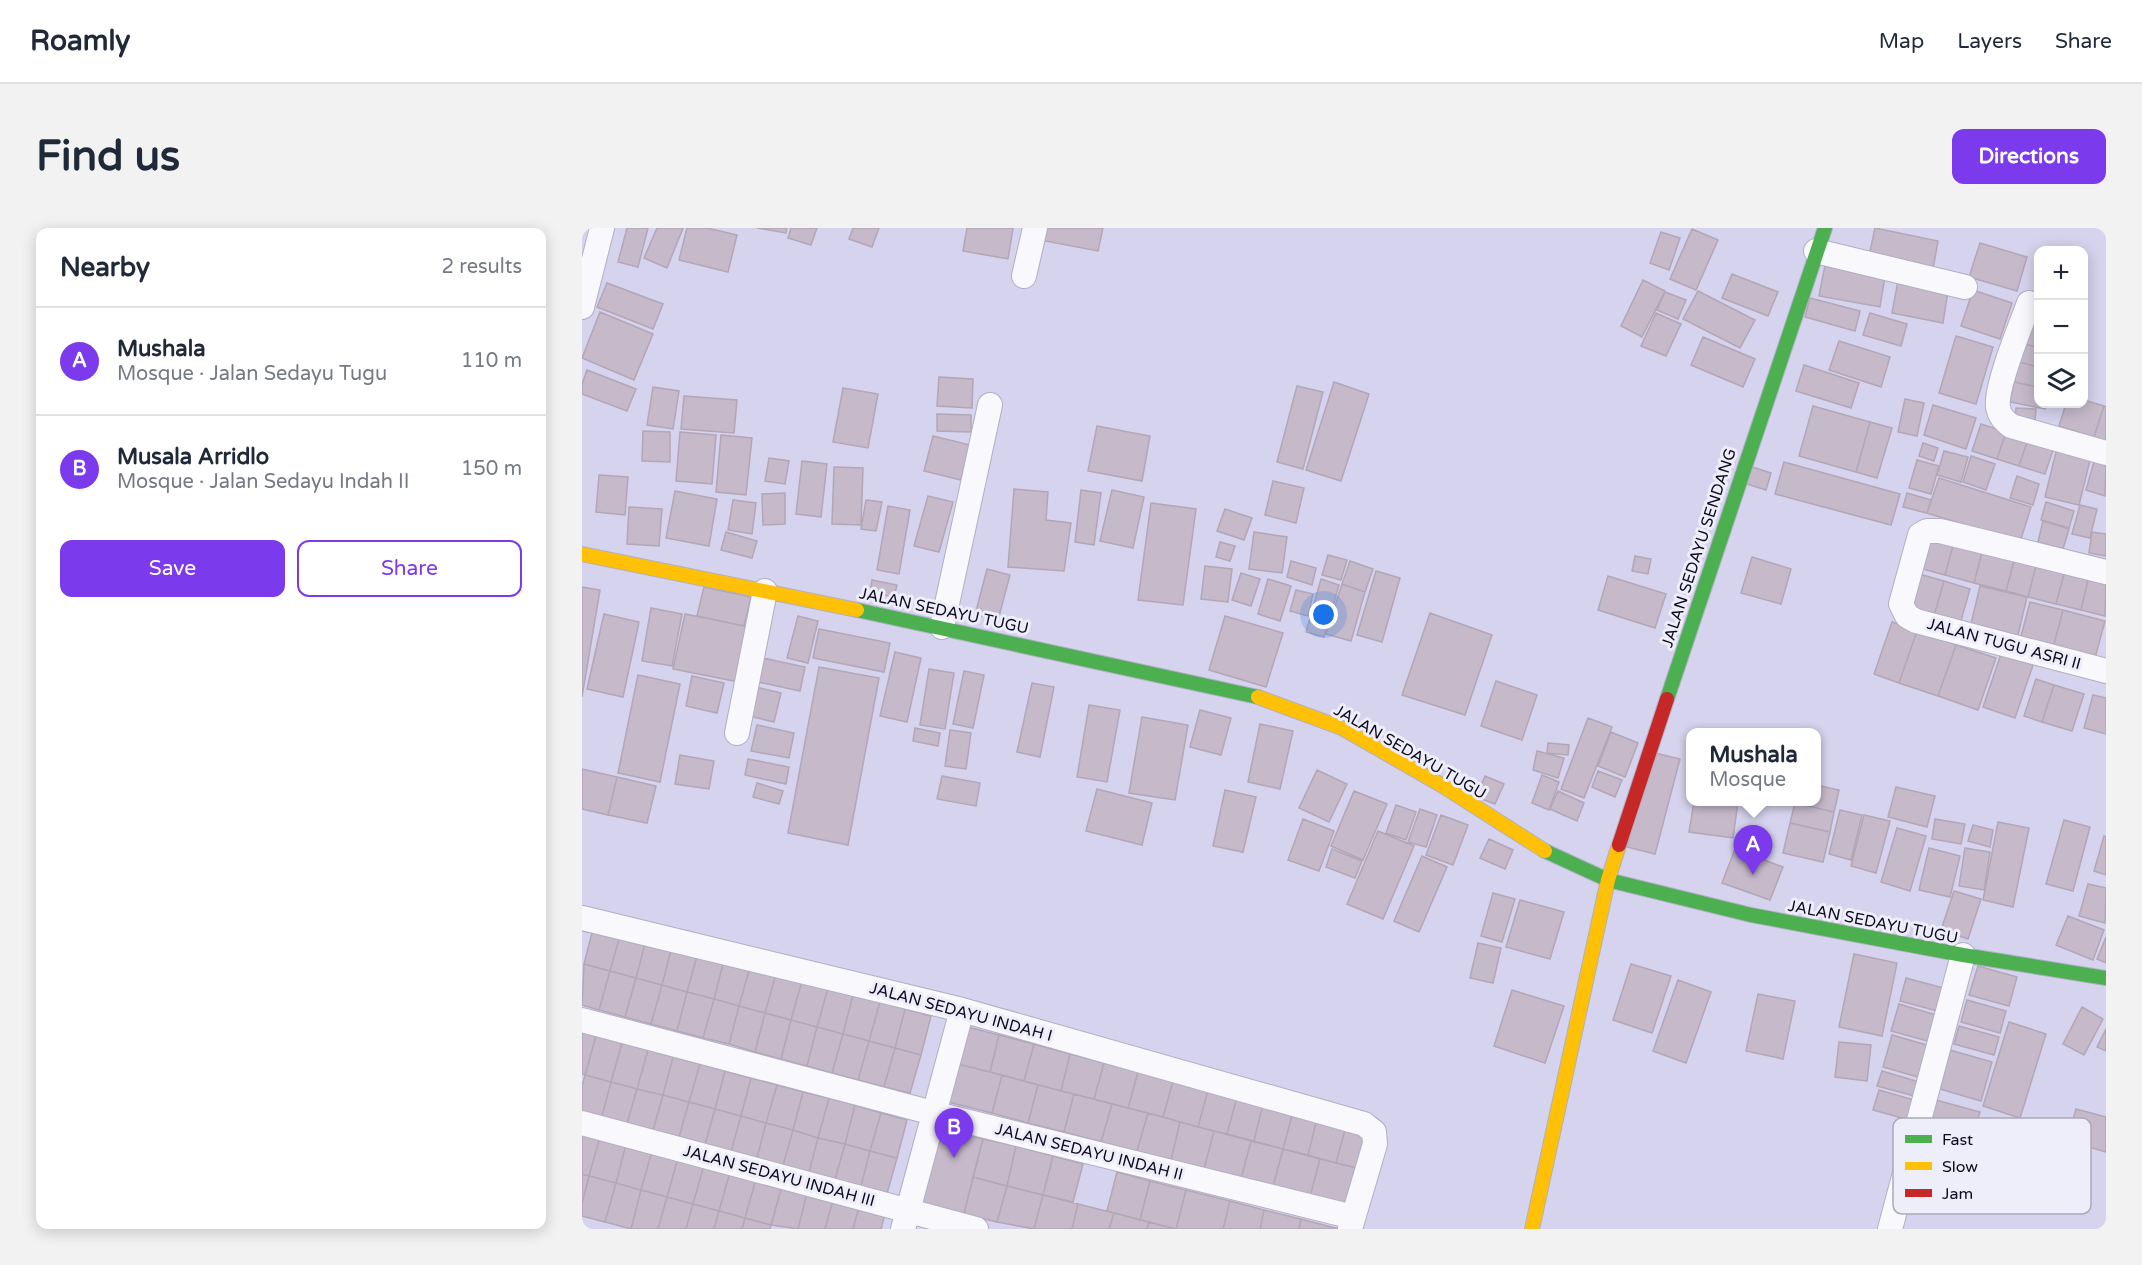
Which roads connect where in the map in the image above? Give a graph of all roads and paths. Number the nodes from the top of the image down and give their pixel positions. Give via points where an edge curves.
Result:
1 (602, 228) edge
2 (1035, 228) edge
3 (1825, 228) edge
4 (1816, 250) junction
5 (1024, 276) dead end
6 (1965, 287) dead end
7 (2029, 303) dead end
8 (582, 307) edge
9 (990, 405) dead end
10 (2106, 453) edge
11 (582, 554) edge
12 (2106, 572) edge
13 (765, 591) junction
14 (942, 627) junction
15 (2106, 671) edge
16 (737, 733) dead end
17 (1608, 880) junction
18 (583, 921) edge
19 (1963, 955) junction
20 (2106, 978) edge
21 (962, 1010) junction
22 (582, 1020) edge
23 (933, 1113) junction
24 (1920, 1118) edge
25 (582, 1123) edge
26 (1894, 1214) edge
27 (905, 1220) edge
28 (1351, 1223) edge
29 (976, 1229) edge
30 (1532, 1229) edge
31 (1890, 1229) edge

1 - 8 street
2 - 5 street
3 - 4 street, JALAN SEDAYU SENDANG
4 - 6 street
4 - 17 street, JALAN SEDAYU SENDANG
7 - 10 street via 1999,393 2001,418 2011,426
9 - 14 street
11 - 13 street, JALAN SEDAYU TUGU
12 - 15 street, JALAN TUGU ASRI II via 1940,531 1923,532 1902,604 1907,616
13 - 14 street, JALAN SEDAYU TUGU
13 - 16 street
14 - 17 street, JALAN SEDAYU TUGU via 1258,697 1299,710 1342,728 1443,786 1542,850
17 - 19 street, JALAN SEDAYU TUGU via 1751,915
17 - 30 street, JALAN SEDAYU SENDANG
18 - 21 street, JALAN SEDAYU INDAH I
19 - 20 street, JALAN SEDAYU TUGU
19 - 24 street
21 - 23 street
21 - 28 street, JALAN SEDAYU INDAH I via 1369,1127 1375,1137
22 - 23 street, JALAN SEDAYU INDAH II
23 - 27 street
23 - 28 street, JALAN SEDAYU INDAH II
25 - 27 street, JALAN SEDAYU INDAH III
26 - 31 street
27 - 29 street, JALAN SEDAYU INDAH III

